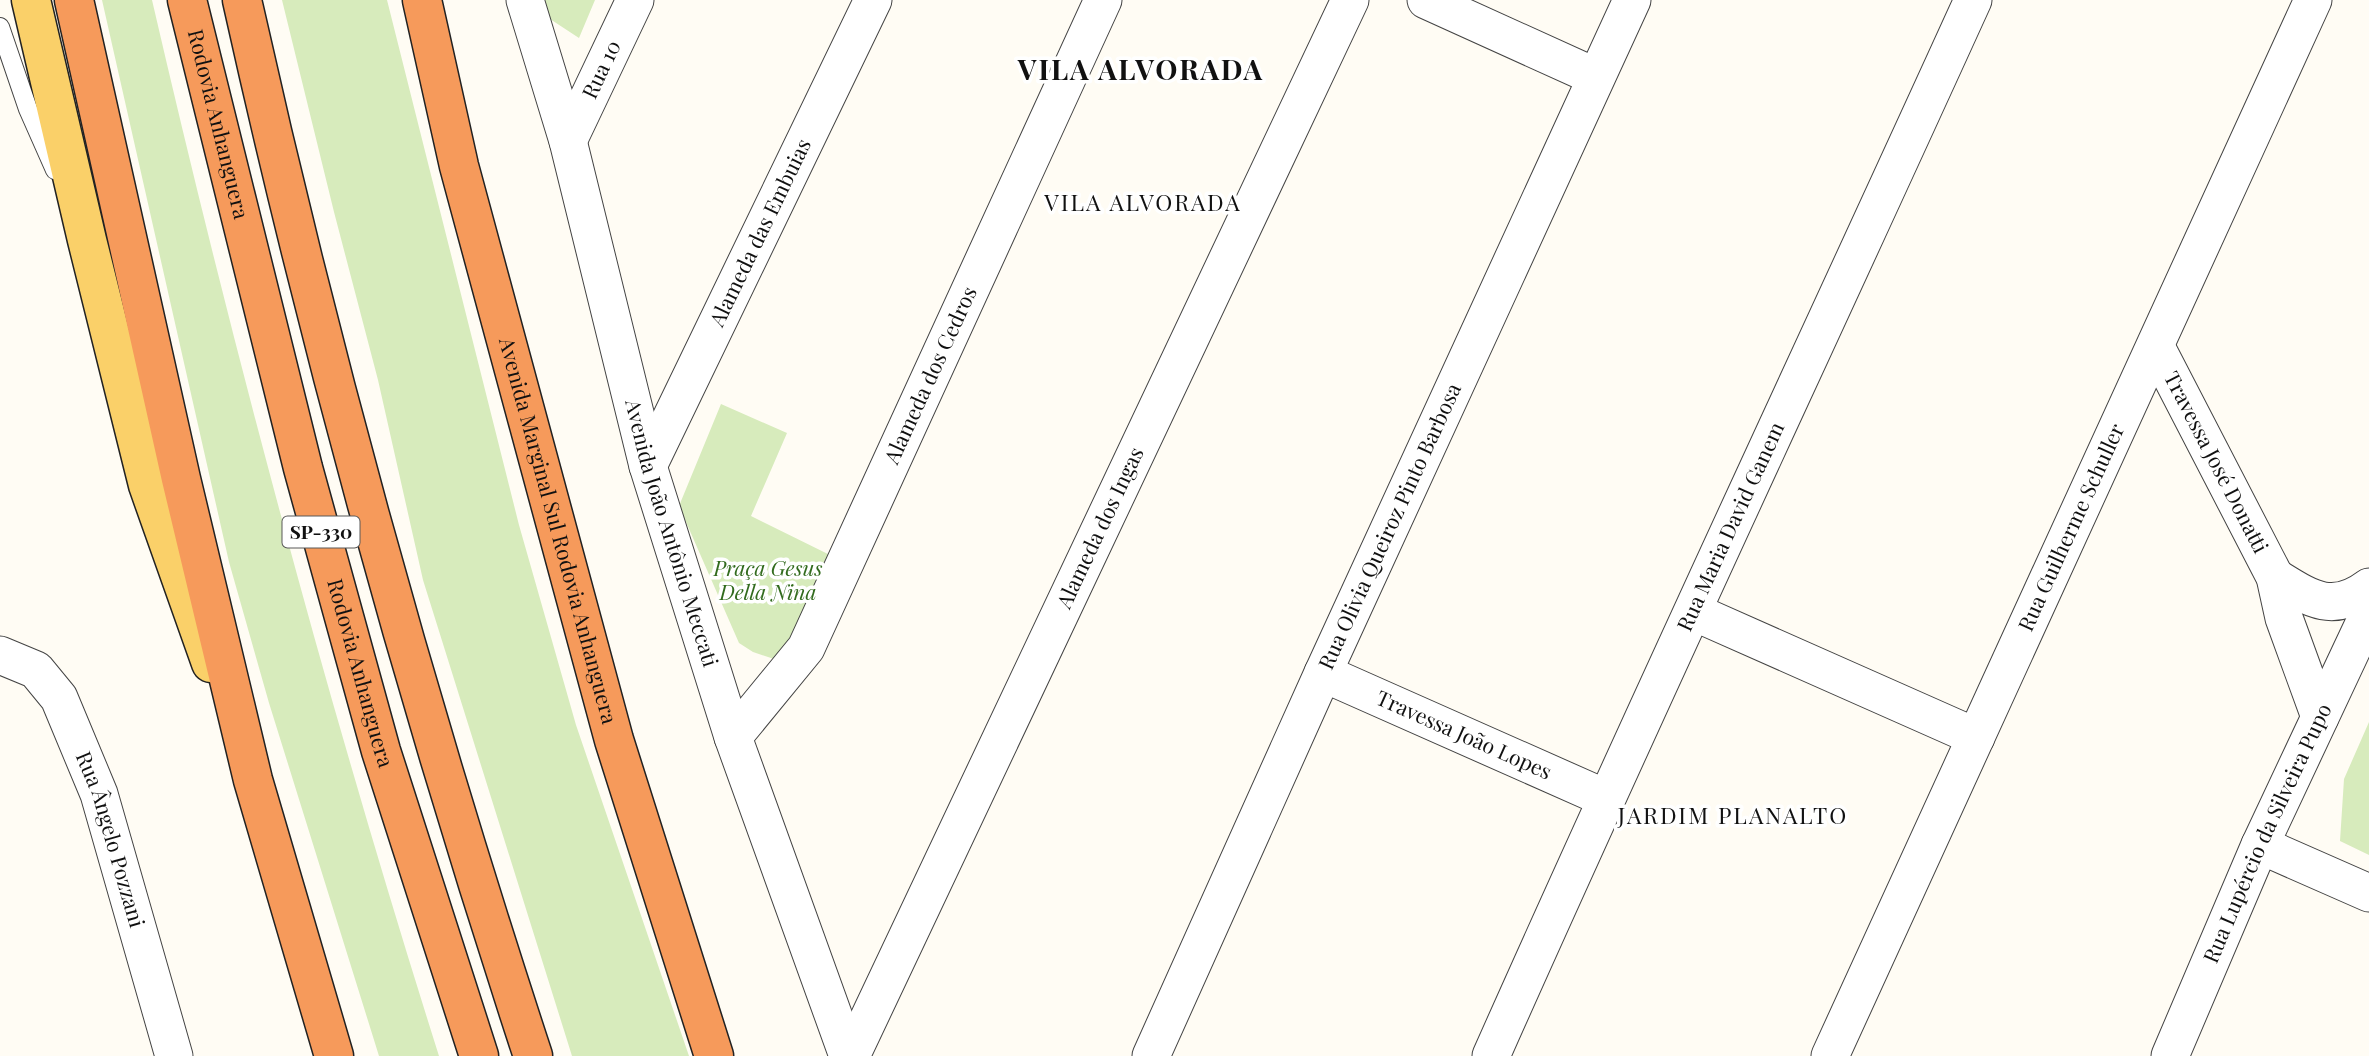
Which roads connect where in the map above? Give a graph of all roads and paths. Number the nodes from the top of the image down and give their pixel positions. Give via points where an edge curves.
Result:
1 (31, 0) edge
2 (74, 0) edge
3 (187, 0) edge
4 (242, 0) edge
5 (422, 0) edge
6 (524, 0) edge
7 (635, 0) edge
8 (873, 0) edge
9 (1103, 0) edge
10 (1350, 0) edge
11 (1426, 0) edge
12 (1632, 0) edge
13 (1973, 0) edge
14 (2314, 0) edge
15 (0, 27) edge
16 (1596, 78) junction
17 (568, 141) junction
18 (87, 240) junction
19 (2156, 347) junction
20 (648, 466) junction
21 (2275, 577) junction
22 (2369, 587) edge
23 (1694, 612) junction
24 (2369, 613) edge
25 (0, 655) edge
26 (1323, 673) junction
27 (2320, 717) junction
28 (733, 737) junction
29 (1976, 737) junction
30 (253, 780) junction
31 (1605, 798) junction
32 (2260, 845) junction
33 (2369, 893) edge
34 (174, 1056) edge
35 (334, 1056) edge
36 (480, 1056) edge
37 (533, 1056) edge
38 (713, 1056) edge
39 (850, 1056) edge
40 (1151, 1056) edge
41 (1491, 1056) edge
42 (1830, 1056) edge
43 (2170, 1056) edge

1 - 18 main road
2 - 30 highway
3 - 36 highway, Rodovia Anhanguera / SP-330 via 303,468 381,751
4 - 37 highway, SP-330 via 277,160 429,727
5 - 38 highway, Avenida Marginal Sul Rodovia Anhanguera via 459,166 614,740
6 - 17 street, Avenida João Antônio Meccati
7 - 17 street, Rua 10
8 - 20 street, Alameda das Embuias
9 - 28 street, Alameda dos Cedros via 806,648
10 - 39 street, Alameda dos Ingas
11 - 16 street
12 - 16 street, Rua Olivia Queiroz Pinto Barbosa
13 - 23 street, Rua Maria David Ganem
14 - 19 street, Rua Guilherme Schuller
15 - 18 lane via 28,109
16 - 26 street, Rua Olivia Queiroz Pinto Barbosa
17 - 20 street, Avenida João Antônio Meccati
18 - 30 main road via 148,485
19 - 21 street, Travessa José Donatti
19 - 29 street, Rua Guilherme Schuller
20 - 28 street, Avenida João Antônio Meccati
21 - 22 street, Travessa José Donatti via 2309,598 2332,603 2354,598
21 - 27 street, Travessa José Donatti via 2284,618
23 - 29 street
23 - 31 street, Rua Maria David Ganem
24 - 27 street, Rua Lupércio da Silveira Pupo
25 - 34 street, Rua Ângelo Pozzani via 36,670 59,698 99,794
26 - 31 street, Travessa João Lopes
26 - 40 street, Rua Olivia Queiroz Pinto Barbosa
27 - 32 street, Rua Lupércio da Silveira Pupo
28 - 39 street, Avenida João Antônio Meccati
29 - 42 street, Rua Guilherme Schuller
30 - 35 highway
31 - 41 street, Rua Maria David Ganem
32 - 33 street
32 - 43 street, Rua Lupércio da Silveira Pupo

